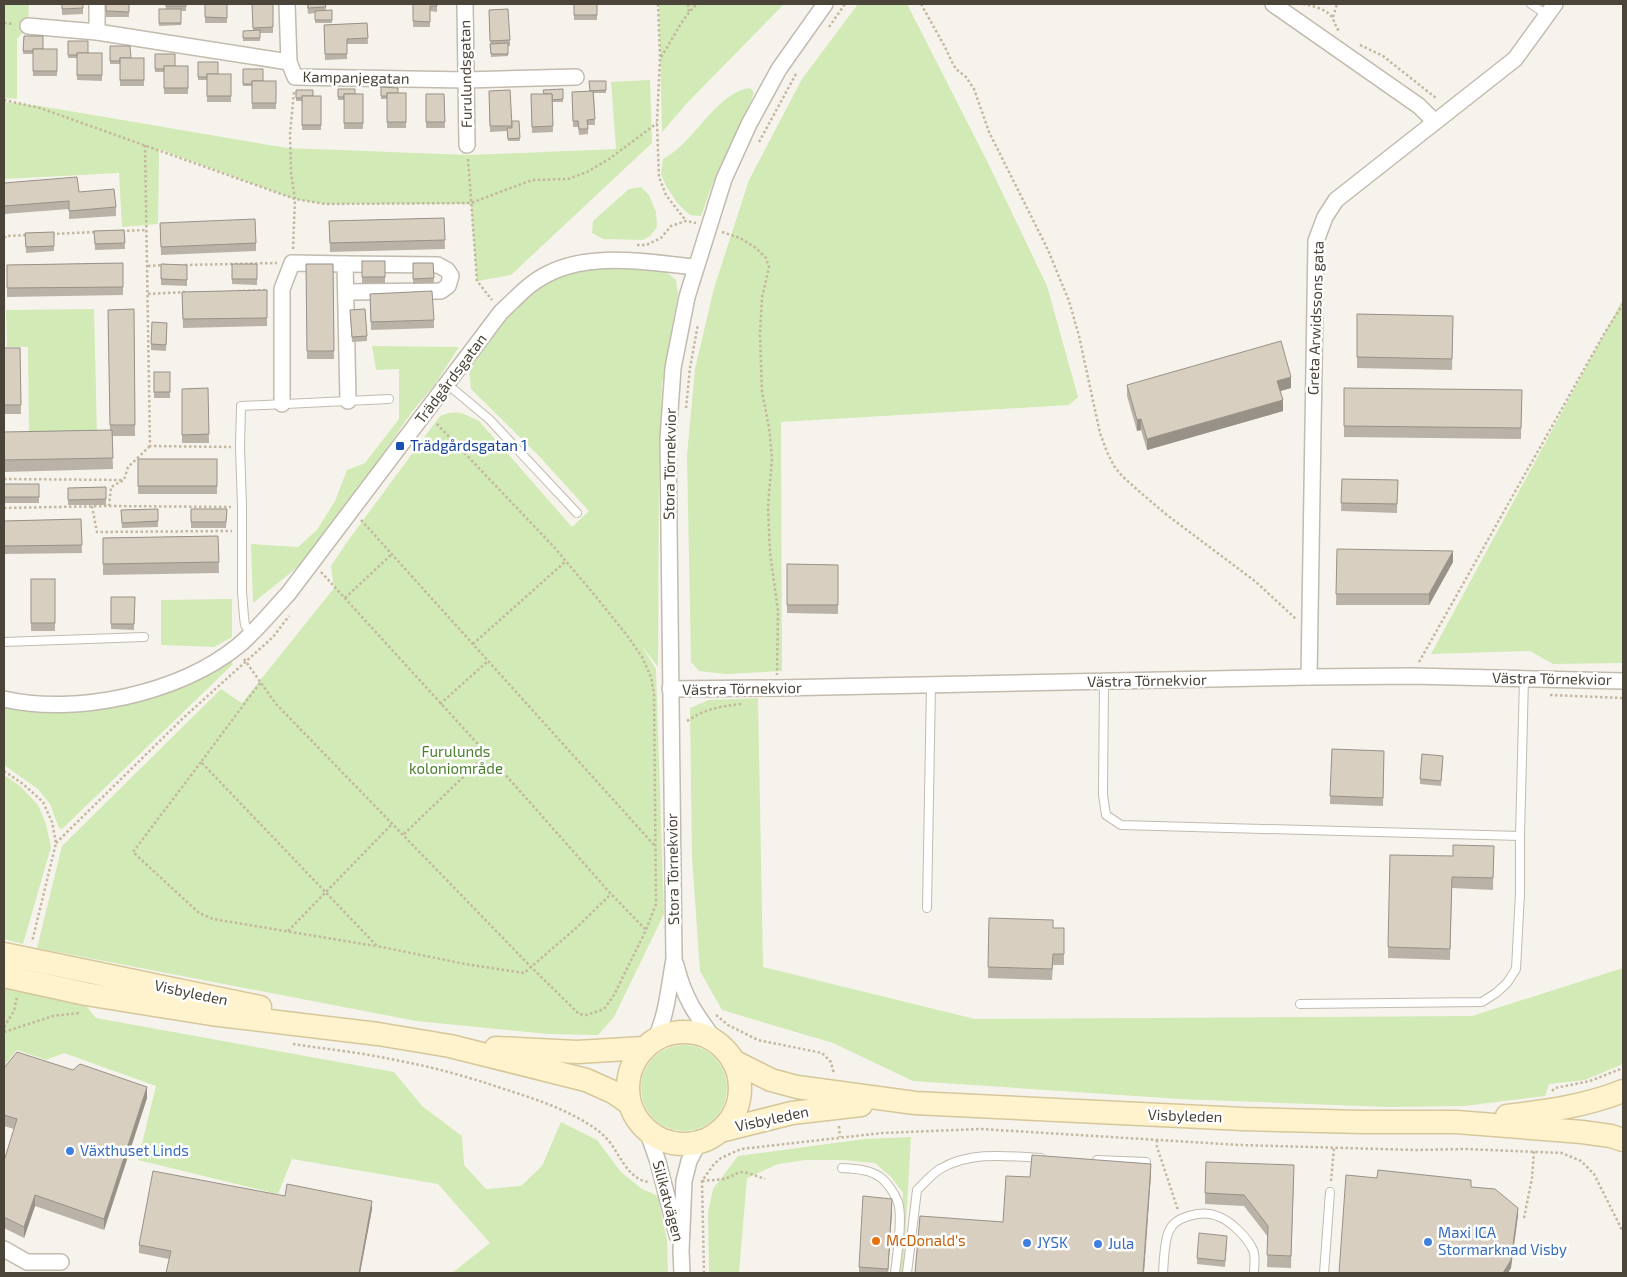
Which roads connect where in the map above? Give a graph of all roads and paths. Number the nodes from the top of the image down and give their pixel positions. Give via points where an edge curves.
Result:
1 (97, 4) edge
2 (287, 4) edge
3 (465, 4) edge
4 (658, 4) edge
5 (688, 4) edge
6 (696, 4) edge
7 (825, 4) edge
8 (846, 4) edge
9 (921, 4) edge
10 (1273, 4) edge
11 (1303, 4) edge
12 (1337, 4) edge
13 (1531, 4) edge
14 (1551, 9) edge
15 (688, 12) junction
16 (1333, 17) junction
17 (28, 26) dead end
18 (828, 28) dead end
19 (97, 32) junction
20 (1344, 37) dead end
21 (1359, 45) dead end
22 (660, 58) junction
23 (289, 62) junction
24 (799, 68) dead end
25 (295, 77) junction
26 (576, 77) dead end
27 (466, 80) junction
28 (1436, 98) dead end
29 (4, 100) edge
30 (1434, 121) junction
31 (657, 123) junction
32 (758, 142) dead end
33 (145, 144) junction
34 (467, 145) joint
35 (295, 199) junction
36 (471, 204) junction
37 (686, 221) dead end
38 (147, 230) junction
39 (118, 231) edge
40 (100, 232) edge
41 (721, 232) dead end
42 (34, 234) edge
43 (43, 234) edge
44 (4, 238) edge
45 (292, 263) junction
46 (346, 264) junction
47 (167, 265) edge
48 (176, 265) edge
49 (147, 266) junction
50 (695, 267) junction
51 (282, 289) junction
52 (234, 291) edge
53 (186, 292) edge
54 (346, 292) junction
55 (148, 294) junction
56 (1623, 304) edge
57 (501, 312) junction
58 (700, 316) dead end
59 (447, 384) junction
60 (389, 399) dead end
61 (348, 400) junction
62 (282, 404) junction
63 (425, 413) junction
64 (686, 417) dead end
65 (150, 446) junction
66 (240, 446) junction
67 (4, 478) edge
68 (124, 480) junction
69 (92, 506) junction
70 (109, 506) junction
71 (242, 507) junction
72 (4, 508) edge
73 (351, 509) junction
74 (577, 513) dead end
75 (242, 531) junction
76 (392, 554) junction
77 (566, 561) junction
78 (322, 573) dead end
79 (345, 598) junction
80 (294, 610) dead end
81 (1310, 632) junction
82 (250, 634) junction
83 (144, 637) dead end
84 (4, 642) edge
85 (473, 644) junction
86 (237, 647) junction
87 (488, 661) junction
88 (246, 662) junction
89 (1419, 663) dead end
90 (1309, 677) junction
91 (1623, 681) edge
92 (261, 682) junction
93 (1104, 682) junction
94 (931, 685) junction
95 (1523, 686) junction
96 (777, 688) junction
97 (678, 689) junction
98 (1623, 698) edge
99 (4, 699) edge
100 (440, 704) junction
101 (746, 704) dead end
102 (487, 754) junction
103 (201, 762) junction
104 (4, 771) edge
105 (392, 824) junction
106 (403, 835) junction
107 (1520, 836) junction
108 (56, 844) junction
109 (656, 848) junction
110 (325, 892) junction
111 (611, 894) junction
112 (927, 908) dead end
113 (646, 930) junction
114 (288, 931) junction
115 (377, 946) junction
116 (30, 951) dead end
117 (4, 954) edge
118 (674, 959) junction
119 (531, 967) junction
120 (11, 983) edge
121 (1300, 1004) dead end
122 (710, 1010) dead end
123 (84, 1012) dead end
124 (4, 1028) edge
125 (4, 1032) edge
126 (378, 1034) junction
127 (717, 1043) junction
128 (290, 1044) dead end
129 (649, 1044) junction
130 (450, 1046) junction
131 (733, 1062) junction
132 (835, 1078) dead end
133 (1623, 1091) edge
134 (630, 1103) junction
135 (915, 1103) junction
136 (1456, 1122) junction
137 (839, 1123) dead end
138 (647, 1130) junction
139 (720, 1131) junction
140 (840, 1137) junction
141 (1157, 1140) junction
142 (1623, 1140) edge
143 (699, 1142) junction
144 (1334, 1148) junction
145 (1534, 1152) junction
146 (1047, 1158) edge
147 (1087, 1160) edge
148 (1146, 1162) edge
149 (842, 1168) dead end
150 (765, 1179) dead end
151 (684, 1181) junction
152 (702, 1181) junction
153 (664, 1183) junction
154 (1330, 1192) joint
155 (1182, 1218) junction
156 (1524, 1218) dead end
157 (1623, 1232) edge
158 (4, 1248) edge
159 (681, 1251) junction
160 (61, 1262) dead end
161 (682, 1273) edge
162 (704, 1273) edge
163 (895, 1273) edge
164 (907, 1273) edge
165 (1163, 1273) edge
166 (1254, 1273) edge
167 (1324, 1273) edge

1 - 19 street
2 - 23 street
3 - 27 street, Furulundsgatan
4 - 22 path
5 - 15 path
6 - 15 path
7 - 50 street, Stora Törnekvior via 779,70 749,124 724,179
8 - 18 path
9 - 81 path via 952,62 974,89 989,132 1048,250 1069,301 1100,433 1114,466 1166,515 1256,582
10 - 30 street via 1419,106
11 - 16 path via 1321,8
12 - 16 path
13 - 14 lane
14 - 30 street, Greta Arwidssons gata via 1515,59
15 - 22 path
16 - 20 path
17 - 19 street, Kampanjegatan
19 - 23 street, Kampanjegatan
21 - 28 path via 1383,56
22 - 31 path
23 - 25 street, Kampanjegatan
24 - 32 path
25 - 27 street, Kampanjegatan
25 - 35 path via 290,134
26 - 27 street, Kampanjegatan
27 - 34 street, Furulundsgatan
29 - 33 path via 40,108
30 - 81 street, Greta Arwidssons gata via 1336,200 1316,241
31 - 36 path via 587,172 568,180 532,180
31 - 37 path via 659,177 666,195
33 - 35 path
33 - 38 path
34 - 36 path
35 - 36 path via 325,204
35 - 45 path
36 - 57 path via 477,281
38 - 39 path
38 - 49 path
40 - 43 path
41 - 96 path via 756,248 766,258 769,267 762,298 760,334 762,392 772,458 768,507 778,611
42 - 44 path
45 - 46 street
45 - 48 path
45 - 51 street
46 - 54 street
46 - 54 street via 438,265 451,276 448,286 441,291
47 - 49 path
49 - 55 path
50 - 57 street, Trädgårdsgatan via 591,260 557,269 529,285
50 - 97 street, Stora Törnekvior via 673,368 669,430
51 - 52 path
51 - 62 street
53 - 55 path
54 - 61 street
55 - 65 path
56 - 89 path
57 - 59 street, Trädgårdsgatan
58 - 64 path via 690,368
59 - 63 street, Trädgårdsgatan
59 - 74 lane via 489,419
60 - 61 lane
61 - 62 lane
62 - 66 lane via 241,406
63 - 73 street, Trädgårdsgatan
63 - 77 path
65 - 66 path
65 - 68 path via 128,467
66 - 71 lane
67 - 68 path
68 - 70 path via 111,487
69 - 70 path
69 - 72 path
69 - 75 path via 97,532
70 - 71 path
71 - 75 lane
73 - 76 path
73 - 82 street, Trädgårdsgatan via 288,594
75 - 82 lane via 242,592 245,625
76 - 79 path
76 - 85 path
77 - 85 path
77 - 109 path via 629,638 651,677 654,694
78 - 79 path
79 - 100 path
80 - 88 path via 273,637
81 - 90 street, Greta Arwidssons gata
82 - 86 street, Trädgårdsgatan
83 - 84 lane
85 - 87 path
86 - 88 path
86 - 99 street, Trädgårdsgatan via 180,679 135,694 58,705
87 - 100 path
87 - 109 path
88 - 92 path
88 - 108 path via 181,720
90 - 93 street, Västra Törnekvior
90 - 95 street, Västra Törnekvior via 1412,676
91 - 95 street, Västra Törnekvior
92 - 103 path
92 - 105 path via 276,704
93 - 94 street, Västra Törnekvior
93 - 107 lane via 1103,795 1106,815 1121,824
94 - 96 street, Västra Törnekvior
94 - 112 lane
95 - 98 path via 1566,697
95 - 107 lane
96 - 97 street, Västra Törnekvior
97 - 101 path via 687,720 709,709
97 - 118 street, Stora Törnekvior
100 - 102 path
102 - 106 path
102 - 111 path
103 - 110 path
103 - 114 path via 133,852 199,913 213,919
104 - 108 path via 43,802 52,822
105 - 106 path
105 - 110 path
106 - 119 path
107 - 121 lane via 1516,969 1496,993 1482,1002
108 - 116 path
109 - 113 path via 656,904
110 - 114 path
110 - 115 path
111 - 113 path
111 - 119 path
113 - 119 path via 614,995 604,1009 586,1015 579,1014
114 - 115 path
115 - 119 path via 524,973
117 - 126 main road, Visbyleden
118 - 127 street via 689,1002
118 - 129 street via 664,1015
120 - 124 path via 14,1011
120 - 126 main road, Visbyleden via 211,1014
122 - 132 path via 728,1025 758,1040 822,1053 831,1062
123 - 125 path via 53,1016
126 - 130 main road, Visbyleden
127 - 129 main road via 705,1036 686,1032 673,1033
127 - 131 main road
128 - 153 path via 389,1058 462,1075 544,1102 596,1128 635,1177 644,1182
129 - 130 main road, Visbyleden via 577,1052
129 - 134 main road via 631,1069
130 - 134 main road, Visbyleden via 586,1080
131 - 135 main road, Visbyleden via 771,1080 796,1087
131 - 139 main road via 739,1094 735,1111
133 - 136 main road, Visbyleden via 1551,1110
134 - 138 main road via 636,1118
135 - 136 main road, Visbyleden via 1243,1118
135 - 139 main road, Visbyleden via 857,1105 792,1113
136 - 142 main road, Visbyleden via 1582,1132
137 - 140 path
138 - 143 main road via 671,1143
138 - 153 street, Silikatvägen
139 - 143 main road
140 - 141 path via 981,1128
140 - 152 path via 735,1150 714,1164
141 - 144 path
141 - 155 path
143 - 151 street, Silikatvägen via 689,1161
144 - 145 path
144 - 154 path
145 - 156 path
145 - 157 path via 1562,1153 1581,1161 1594,1174
146 - 164 lane via 988,1155 940,1169 917,1190
147 - 148 lane
149 - 163 lane via 866,1171 880,1177 892,1190 900,1212
150 - 152 path via 740,1172
151 - 152 path
151 - 159 street, Silikatvägen
152 - 162 path
153 - 159 street, Silikatvägen
154 - 167 lane
155 - 165 lane via 1169,1231
155 - 166 lane via 1195,1214 1216,1215 1233,1226 1254,1252
158 - 160 street via 27,1262
159 - 161 street

